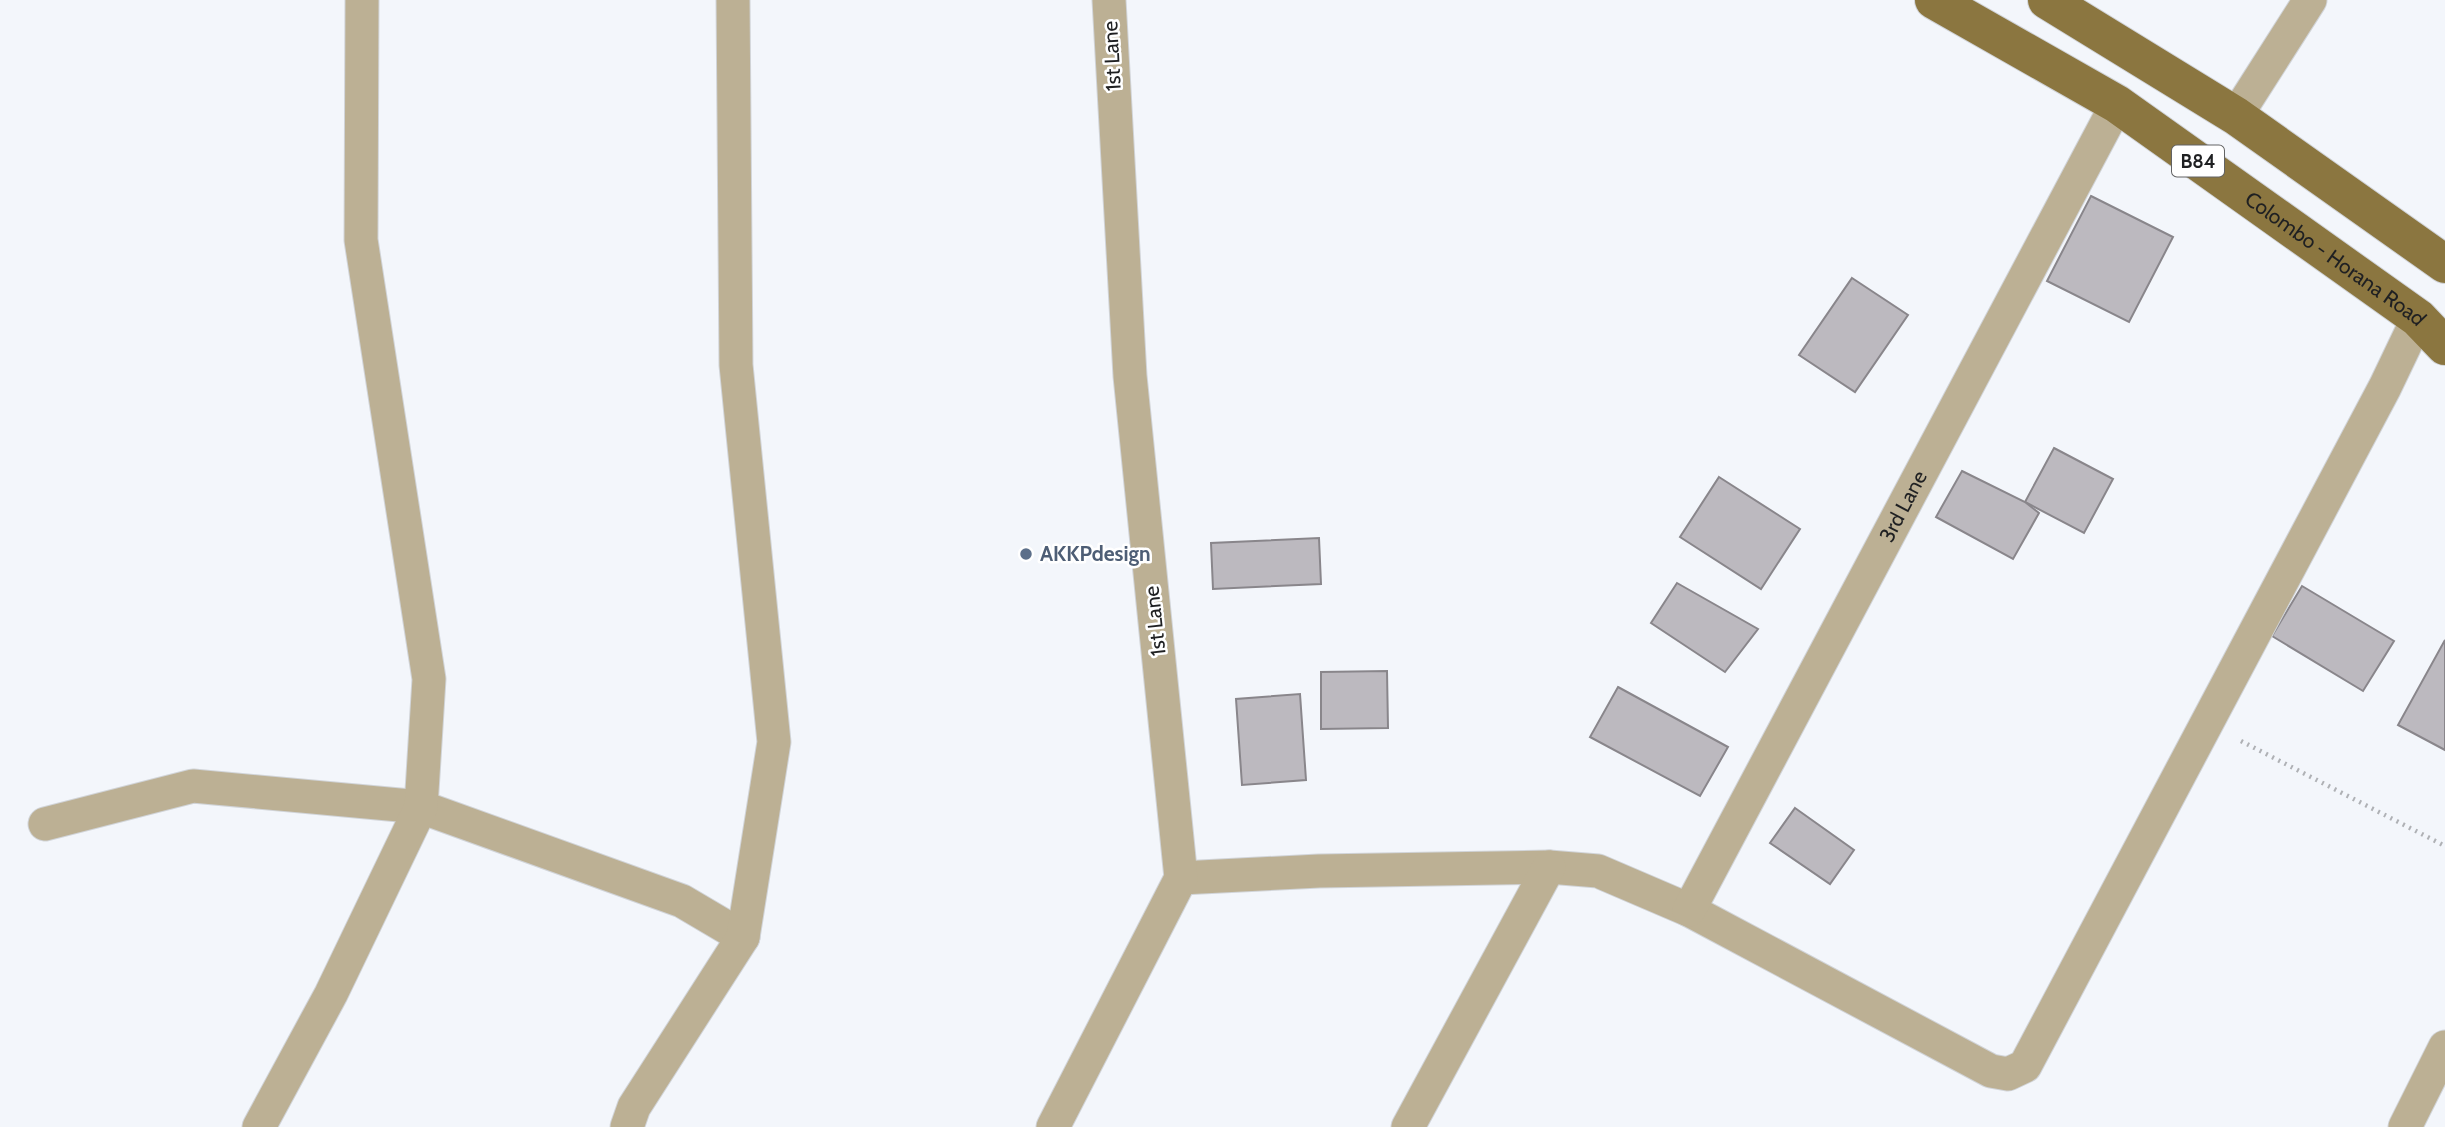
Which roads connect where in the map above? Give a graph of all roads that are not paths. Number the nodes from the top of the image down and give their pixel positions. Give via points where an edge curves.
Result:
1 (362, 0) edge
2 (733, 0) edge
3 (1109, 0) edge
4 (1934, 0) edge
5 (2047, 0) edge
6 (2310, 0) edge
7 (2117, 104) junction
8 (2236, 116) junction
9 (2445, 264) edge
10 (2418, 317) junction
11 (2445, 346) edge
12 (421, 807) junction
13 (45, 824) dead end
14 (1549, 867) junction
15 (1181, 877) junction
16 (1689, 910) junction
17 (743, 937) junction
18 (2445, 1047) edge
19 (259, 1127) edge
20 (627, 1127) edge
21 (1053, 1127) edge
22 (1408, 1127) edge
23 (2405, 1127) edge

1 - 12 street via 361,240 429,679
2 - 17 street via 736,365 774,742
3 - 15 street, 1st Lane via 1130,376
4 - 7 main road, Colombo - Horana Road / B84
5 - 8 main road, B84
6 - 8 street
7 - 10 main road, Colombo - Horana Road / B84
7 - 16 street, 3rd Lane
8 - 9 main road, B84
10 - 11 main road, Colombo - Horana Road / B84
10 - 16 street via 2025,1066 2008,1074 1991,1071
12 - 13 street via 193,786
12 - 17 street via 682,901
12 - 19 street via 331,994
14 - 15 street
14 - 16 street via 1598,871
14 - 22 street
15 - 21 street
17 - 20 street via 635,1107
18 - 23 street

